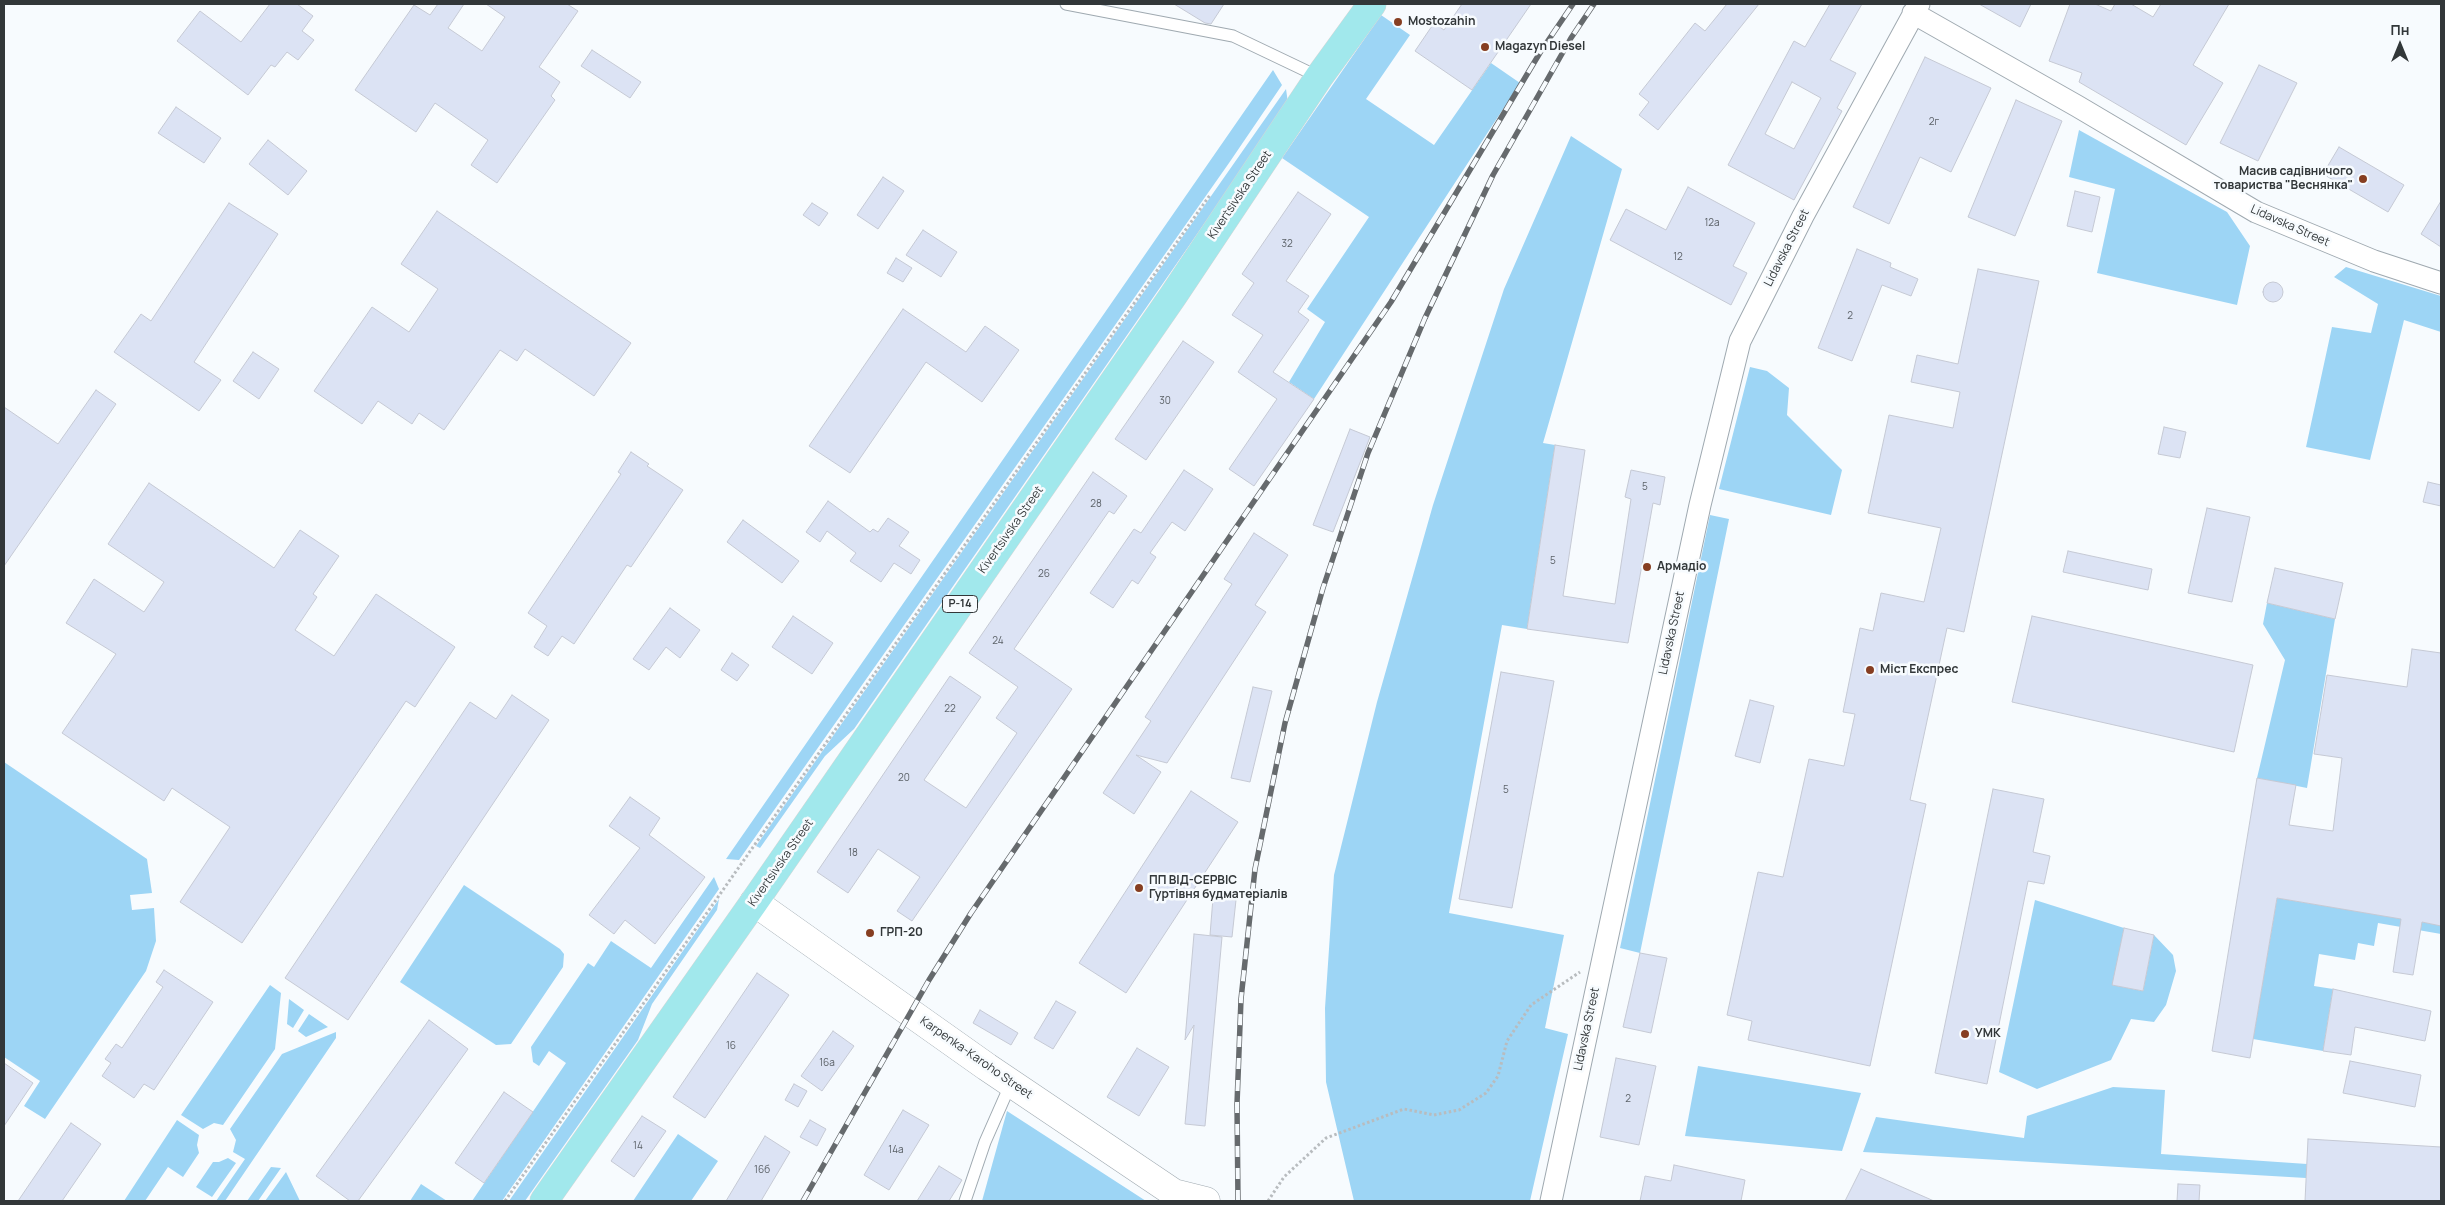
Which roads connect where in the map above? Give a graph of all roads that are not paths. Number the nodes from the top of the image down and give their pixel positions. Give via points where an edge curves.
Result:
1 (1066, 4) edge
2 (1372, 4) edge
3 (1079, 5) edge
4 (1916, 9) edge
5 (1319, 77) junction
6 (2441, 283) edge
7 (754, 902) junction
8 (1011, 1083) junction
9 (544, 1201) edge
10 (965, 1201) edge
11 (1206, 1201) edge
12 (1551, 1201) edge

1 - 3 lane
2 - 5 main road, Kivertsivska Street / Р-14
3 - 5 lane via 1232,36
4 - 6 street, Lidavska Street via 2256,212 2374,261
4 - 12 street, Lidavska Street via 1740,341 1700,504
5 - 7 main road, Kivertsivska Street / Р-14
7 - 8 main road, Karpenka-Karoho Street
7 - 9 main road, Kivertsivska Street / Р-14
8 - 10 lane via 985,1142
8 - 11 main road, Karpenka-Karoho Street via 1174,1193

